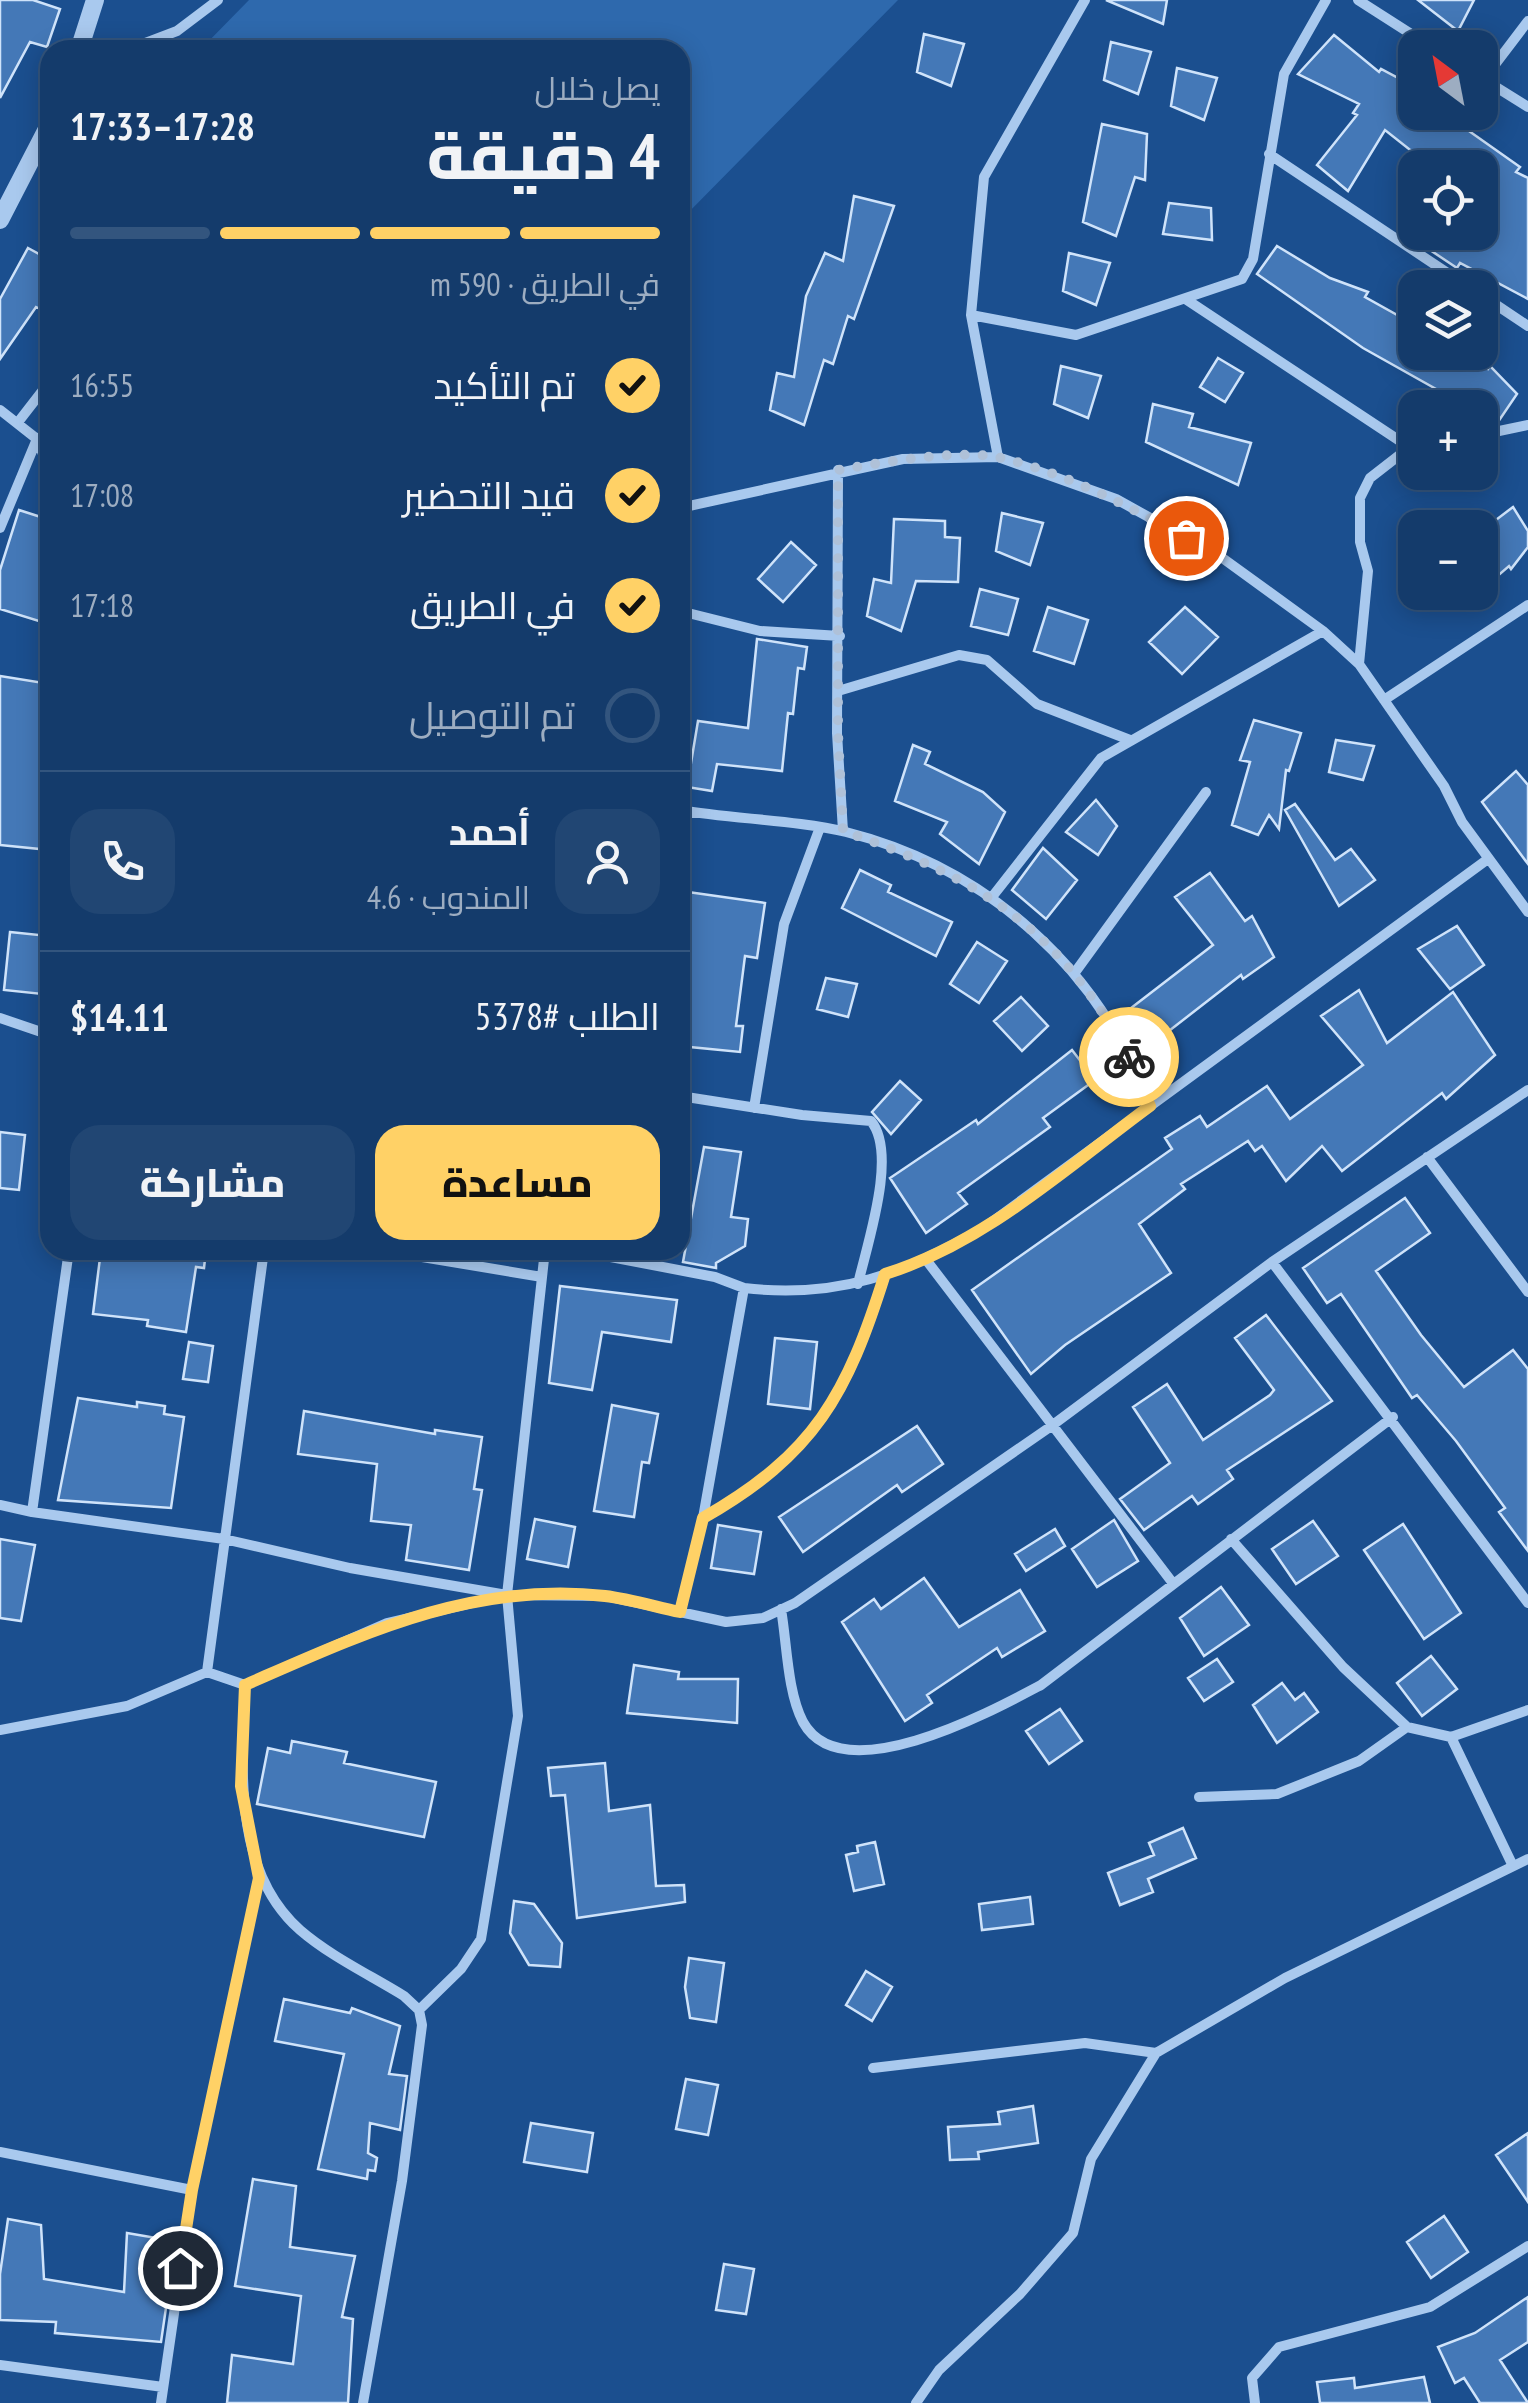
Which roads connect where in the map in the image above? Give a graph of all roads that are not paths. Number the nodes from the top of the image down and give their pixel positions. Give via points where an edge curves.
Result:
1 (96, 0) edge
2 (218, 0) edge
3 (1085, 0) edge
4 (1326, 0) edge
5 (1358, 0) edge
6 (1528, 21) edge
7 (1406, 30) edge
8 (82, 40) edge
9 (152, 40) edge
10 (1498, 58) edge
11 (1498, 88) edge
12 (1528, 107) edge
13 (40, 142) edge
14 (1269, 154) junction
15 (0, 220) edge
16 (1443, 270) edge
17 (1187, 300) junction
18 (1498, 306) edge
19 (971, 315) junction
20 (1528, 326) edge
21 (40, 393) edge
22 (0, 410) edge
23 (19, 421) junction
24 (1528, 425) edge
25 (1498, 431) edge
26 (1398, 436) edge
27 (40, 437) edge
28 (37, 439) junction
29 (40, 441) edge
30 (40, 447) edge
31 (1398, 455) edge
32 (998, 457) junction
33 (838, 470) junction
34 (690, 506) edge
35 (0, 528) edge
36 (1528, 605) edge
37 (690, 614) edge
38 (1323, 631) junction
39 (840, 636) junction
40 (1359, 664) junction
41 (838, 690) junction
42 (1384, 700) junction
43 (1130, 740) junction
44 (1206, 792) dead end
45 (690, 812) edge
46 (819, 830) junction
47 (843, 831) junction
48 (1488, 859) junction
49 (992, 897) junction
50 (1528, 912) edge
51 (1076, 971) junction
52 (0, 1018) edge
53 (40, 1032) edge
54 (1528, 1090) edge
55 (690, 1098) edge
56 (1150, 1106) junction
57 (754, 1108) junction
58 (1427, 1158) junction
59 (67, 1260) edge
60 (263, 1260) edge
61 (442, 1260) edge
62 (544, 1260) edge
63 (626, 1260) edge
64 (927, 1261) junction
65 (1272, 1262) junction
66 (885, 1274) junction
67 (542, 1276) junction
68 (858, 1284) junction
69 (744, 1288) junction
70 (1528, 1292) edge
71 (1393, 1418) junction
72 (1050, 1427) junction
73 (0, 1505) edge
74 (32, 1512) junction
75 (703, 1518) junction
76 (224, 1539) junction
77 (1230, 1539) junction
78 (1172, 1582) junction
79 (506, 1595) junction
80 (1528, 1602) edge
81 (781, 1609) junction
82 (680, 1612) junction
83 (206, 1672) junction
84 (245, 1685) junction
85 (1528, 1710) edge
86 (1407, 1727) junction
87 (0, 1730) edge
88 (1452, 1738) junction
89 (1199, 1797) dead end
90 (1528, 1858) edge
91 (1512, 1864) junction
92 (259, 1878) junction
93 (419, 2010) junction
94 (1156, 2053) junction
95 (873, 2068) dead end
96 (0, 2152) edge
97 (192, 2190) junction
98 (1528, 2246) edge
99 (0, 2364) edge
100 (163, 2387) junction
101 (161, 2403) edge
102 (363, 2403) edge
103 (916, 2403) edge
104 (1255, 2403) edge

1 - 8 street
2 - 9 street via 177,31
3 - 19 street via 984,177
4 - 14 street via 1284,74
5 - 7 street
6 - 10 street
11 - 12 street
13 - 15 street
14 - 16 street
14 - 17 street via 1249,270 1242,279
17 - 19 street via 1076,335
17 - 26 street
18 - 20 street
19 - 32 street
21 - 23 street
22 - 23 street
23 - 28 street
24 - 25 street
27 - 28 street
28 - 29 street
28 - 30 street
28 - 35 street
31 - 40 street via 1370,478 1360,498 1368,570
32 - 33 street via 903,459
32 - 38 street via 1116,499 1221,556
33 - 34 street
33 - 39 street
36 - 42 street
37 - 39 street via 760,631
38 - 40 street
38 - 43 street
39 - 41 street
40 - 42 street
41 - 43 street via 959,655 986,660 1037,704
41 - 47 street
42 - 48 street
43 - 49 street via 1079,781
44 - 51 street
45 - 46 street
46 - 47 street
46 - 57 street via 784,924
47 - 49 street via 928,861
48 - 50 street
48 - 56 street
49 - 51 street
51 - 56 street via 1116,1032
52 - 53 street
54 - 58 street
55 - 57 street
56 - 64 street via 985,1227
57 - 68 street via 864,1117 876,1126 883,1162
58 - 65 street
58 - 70 street
59 - 74 street
60 - 76 street
61 - 67 street
62 - 67 street
63 - 69 street
64 - 66 street
64 - 72 street
65 - 71 street
65 - 72 street
66 - 68 street
66 - 75 street via 834,1403 800,1449 767,1479
67 - 79 street
68 - 69 street via 808,1293
69 - 75 street
71 - 77 street
71 - 80 street
72 - 78 street
72 - 81 street
73 - 74 street
74 - 76 street
75 - 82 street
76 - 79 street
76 - 83 street
77 - 78 street
77 - 86 street via 1343,1668
78 - 81 street via 1041,1685 962,1725 880,1749 834,1745 802,1721
79 - 82 street via 606,1596
79 - 84 street via 387,1622
79 - 93 street via 518,1716 481,1939
81 - 82 street via 726,1622
83 - 84 street
83 - 87 street via 128,1706
84 - 92 street via 241,1786
85 - 88 street
86 - 88 street
86 - 89 street via 1359,1761 1277,1794
88 - 91 street
90 - 91 street
91 - 94 street via 1284,1978
92 - 93 street via 300,1930
92 - 97 street
93 - 102 street via 402,2180
94 - 95 street via 1084,2043
94 - 103 street via 1091,2158 1073,2233
96 - 97 street
97 - 100 street
98 - 104 street via 1430,2307 1279,2347 1252,2378
99 - 100 street
100 - 101 street

